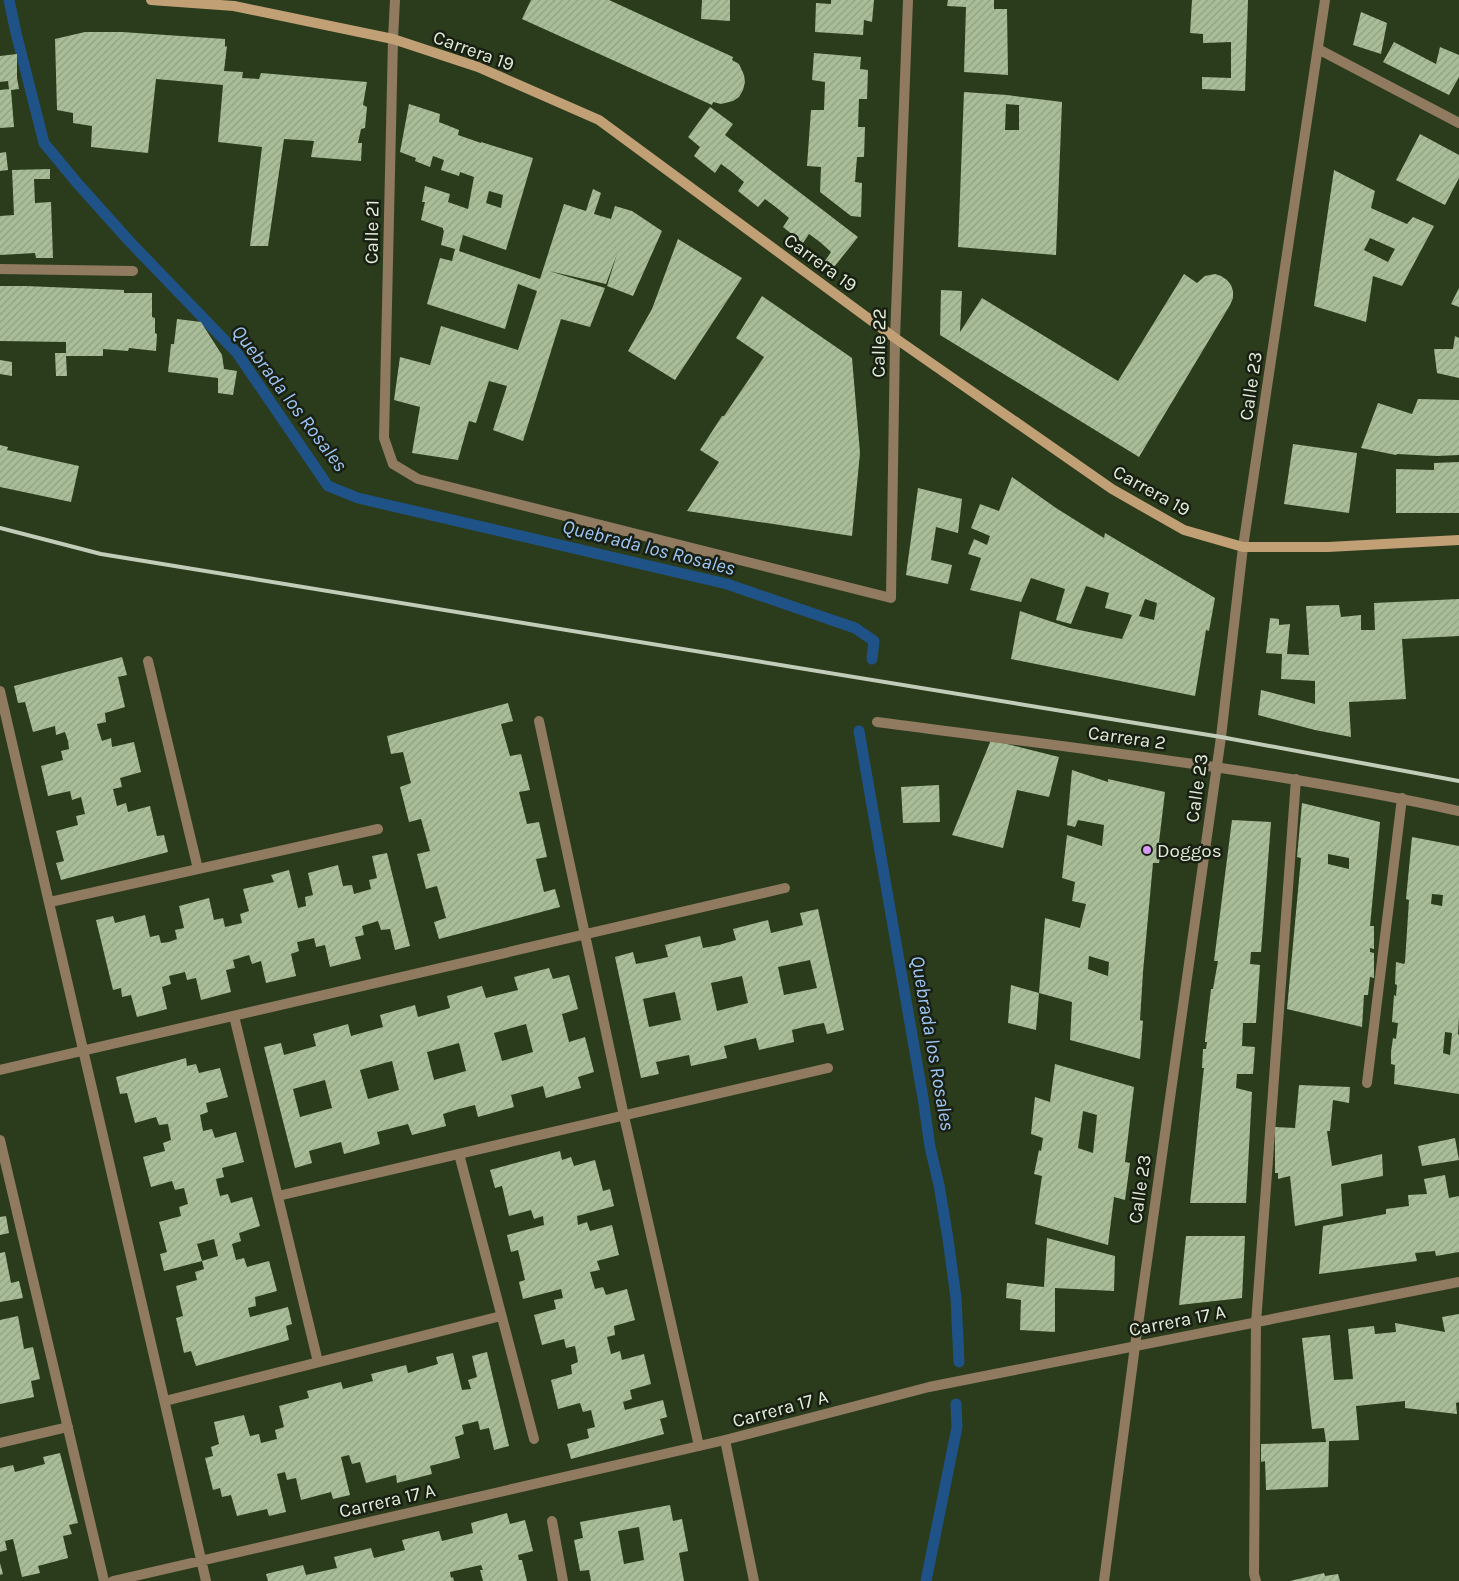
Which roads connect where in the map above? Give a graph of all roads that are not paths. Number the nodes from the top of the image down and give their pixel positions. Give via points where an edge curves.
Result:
1 (152, 0) edge
2 (395, 0) edge
3 (908, 0) edge
4 (1325, 0) edge
5 (393, 40) junction
6 (1318, 49) junction
7 (1459, 123) edge
8 (0, 269) edge
9 (133, 271) dead end
10 (895, 338) junction
11 (1459, 540) edge
12 (1243, 547) junction
13 (891, 598) joint
14 (148, 660) dead end
15 (0, 691) edge
16 (538, 721) dead end
17 (877, 722) dead end
18 (1216, 767) junction
19 (1296, 779) junction
20 (1402, 798) junction
21 (1459, 811) edge
22 (378, 829) dead end
23 (198, 869) junction
24 (785, 888) dead end
25 (50, 902) junction
26 (584, 934) junction
27 (234, 1016) junction
28 (84, 1050) junction
29 (828, 1068) dead end
30 (0, 1070) edge
31 (1367, 1082) dead end
32 (624, 1116) junction
33 (0, 1140) edge
34 (459, 1154) junction
35 (278, 1196) junction
36 (1459, 1282) edge
37 (501, 1316) junction
38 (1256, 1323) junction
39 (1135, 1346) junction
40 (318, 1362) junction
41 (165, 1401) junction
42 (68, 1427) junction
43 (534, 1439) dead end
44 (725, 1440) junction
45 (0, 1442) edge
46 (699, 1446) junction
47 (552, 1521) dead end
48 (202, 1561) junction
49 (104, 1581) edge
50 (113, 1581) edge
51 (206, 1581) edge
52 (563, 1581) edge
53 (754, 1581) edge
54 (1104, 1581) edge
55 (1256, 1581) edge

1 - 5 street, Carrera 19 via 234,6
2 - 5 street, Calle 21
3 - 10 street, Calle 22
4 - 6 street, Calle 23
5 - 10 street, Carrera 19 via 478,67 599,120
5 - 13 street, Calle 21 via 384,438 393,464 418,479
6 - 7 street
6 - 12 street, Calle 23
8 - 9 street
10 - 12 street, Carrera 19 via 1112,489 1184,530
10 - 13 street, Calle 22
11 - 12 street, Carrera 19 via 1328,547
12 - 18 street, Calle 23
14 - 23 street
15 - 25 street
16 - 26 street
17 - 18 street, Carrera 2
18 - 19 street, Carrera 2
18 - 39 street, Calle 23
19 - 20 street, Carrera 2
19 - 38 street
20 - 21 street, Carrera 2
20 - 31 street
22 - 23 street
23 - 25 street
24 - 26 street
25 - 28 street
26 - 27 street
26 - 32 street
27 - 28 street
27 - 35 street
28 - 30 street
28 - 41 street
29 - 32 street
32 - 34 street
32 - 46 street
33 - 42 street
34 - 35 street
34 - 37 street
35 - 40 street
36 - 38 street, Carrera 17 A
37 - 40 street
37 - 43 street
38 - 39 street, Carrera 17 A
38 - 55 street
39 - 44 street, Carrera 17 A via 929,1387
39 - 54 street, Calle 23
40 - 41 street
41 - 48 street
42 - 45 street
42 - 49 street
44 - 46 street, Carrera 17 A
44 - 53 street
46 - 48 street, Carrera 17 A
47 - 52 street
48 - 50 street, Carrera 17 A
48 - 51 street

